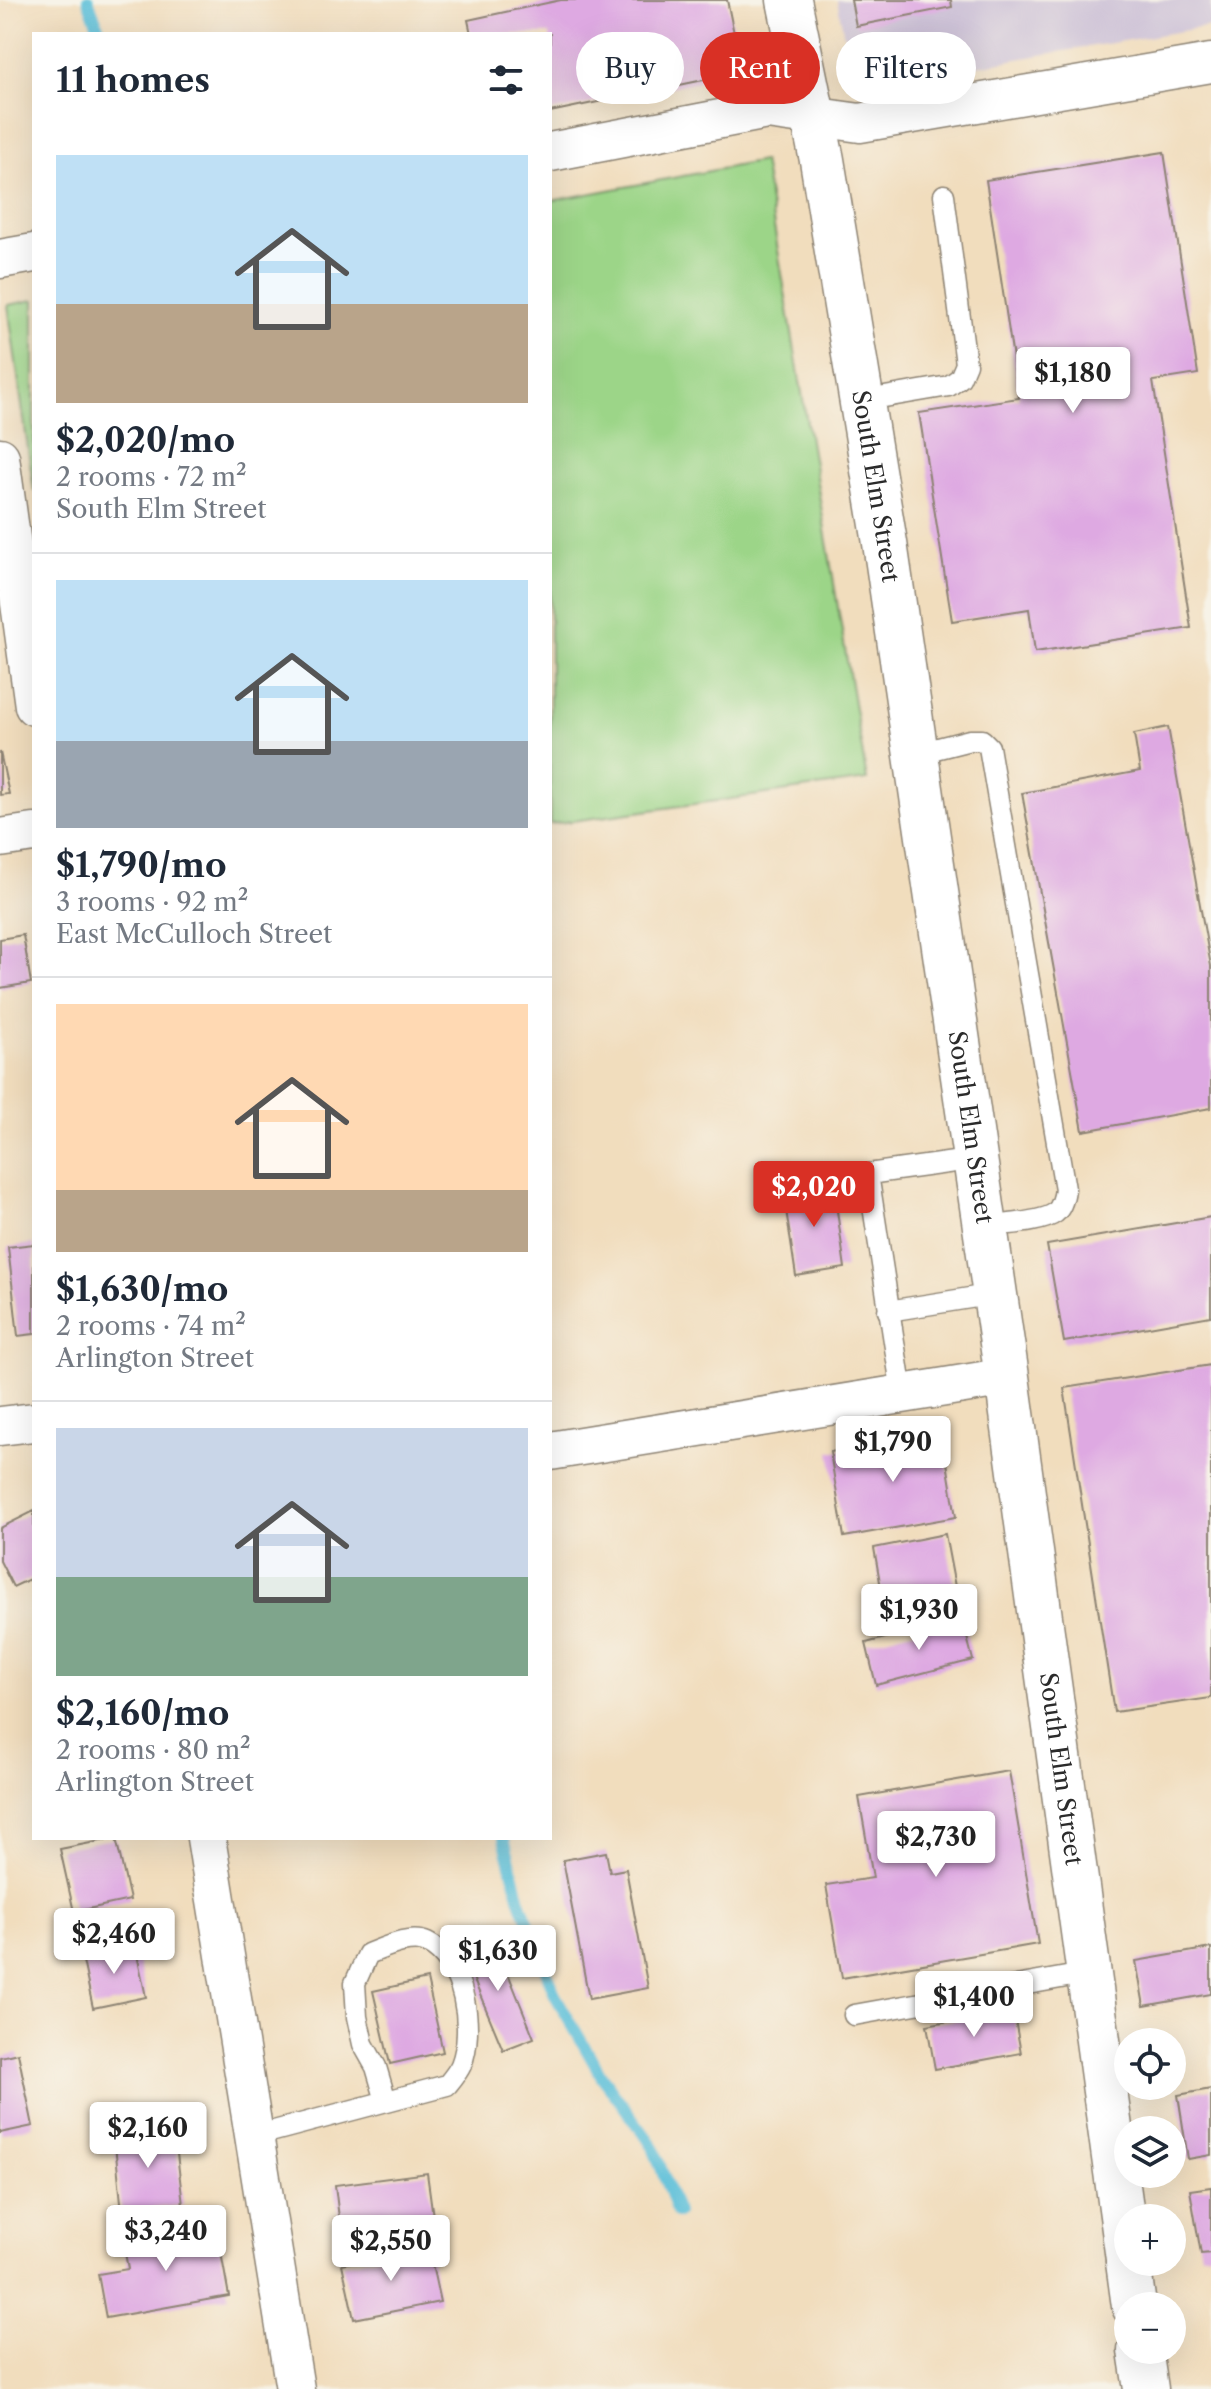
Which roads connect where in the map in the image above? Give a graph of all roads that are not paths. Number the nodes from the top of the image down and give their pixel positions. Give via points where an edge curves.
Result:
1 (789, 0) edge
2 (1211, 63) edge
3 (812, 118) junction
4 (552, 152) edge
5 (944, 195) dead end
6 (32, 253) edge
7 (0, 259) edge
8 (861, 401) junction
9 (0, 457) edge
10 (32, 691) edge
11 (915, 754) junction
12 (32, 833) edge
13 (0, 838) edge
14 (976, 1159) junction
15 (985, 1227) junction
16 (995, 1294) junction
17 (888, 1311) junction
18 (1007, 1377) junction
19 (902, 1393) junction
20 (32, 1422) edge
21 (0, 1426) edge
22 (552, 1451) edge
23 (206, 1840) edge
24 (1089, 1973) junction
25 (854, 2015) dead end
26 (386, 2101) junction
27 (255, 2136) junction
28 (1120, 2204) edge
29 (1142, 2364) edge
30 (295, 2389) edge
31 (1146, 2389) edge

1 - 3 street, South Elm Street
2 - 3 street via 860,123
3 - 4 street via 767,110
3 - 8 street, South Elm Street
5 - 8 lane via 966,364 949,386
6 - 7 street
8 - 11 street, South Elm Street
9 - 10 street
11 - 14 street, South Elm Street
11 - 15 lane via 970,740 982,740 989,747 1065,1189 1056,1212
12 - 13 street
14 - 15 street, South Elm Street
14 - 17 lane via 868,1174
15 - 16 street, South Elm Street
16 - 17 lane
16 - 18 street, South Elm Street
17 - 19 lane
18 - 19 street
18 - 24 street, South Elm Street
19 - 22 street
20 - 21 street
23 - 27 street
24 - 25 lane
24 - 28 street, South Elm Street
26 - 26 lane via 447,2085 466,2046 461,1982 445,1957 426,1942 398,1942 368,1954 355,1983 363,2044
26 - 27 lane
27 - 30 street
29 - 31 street

